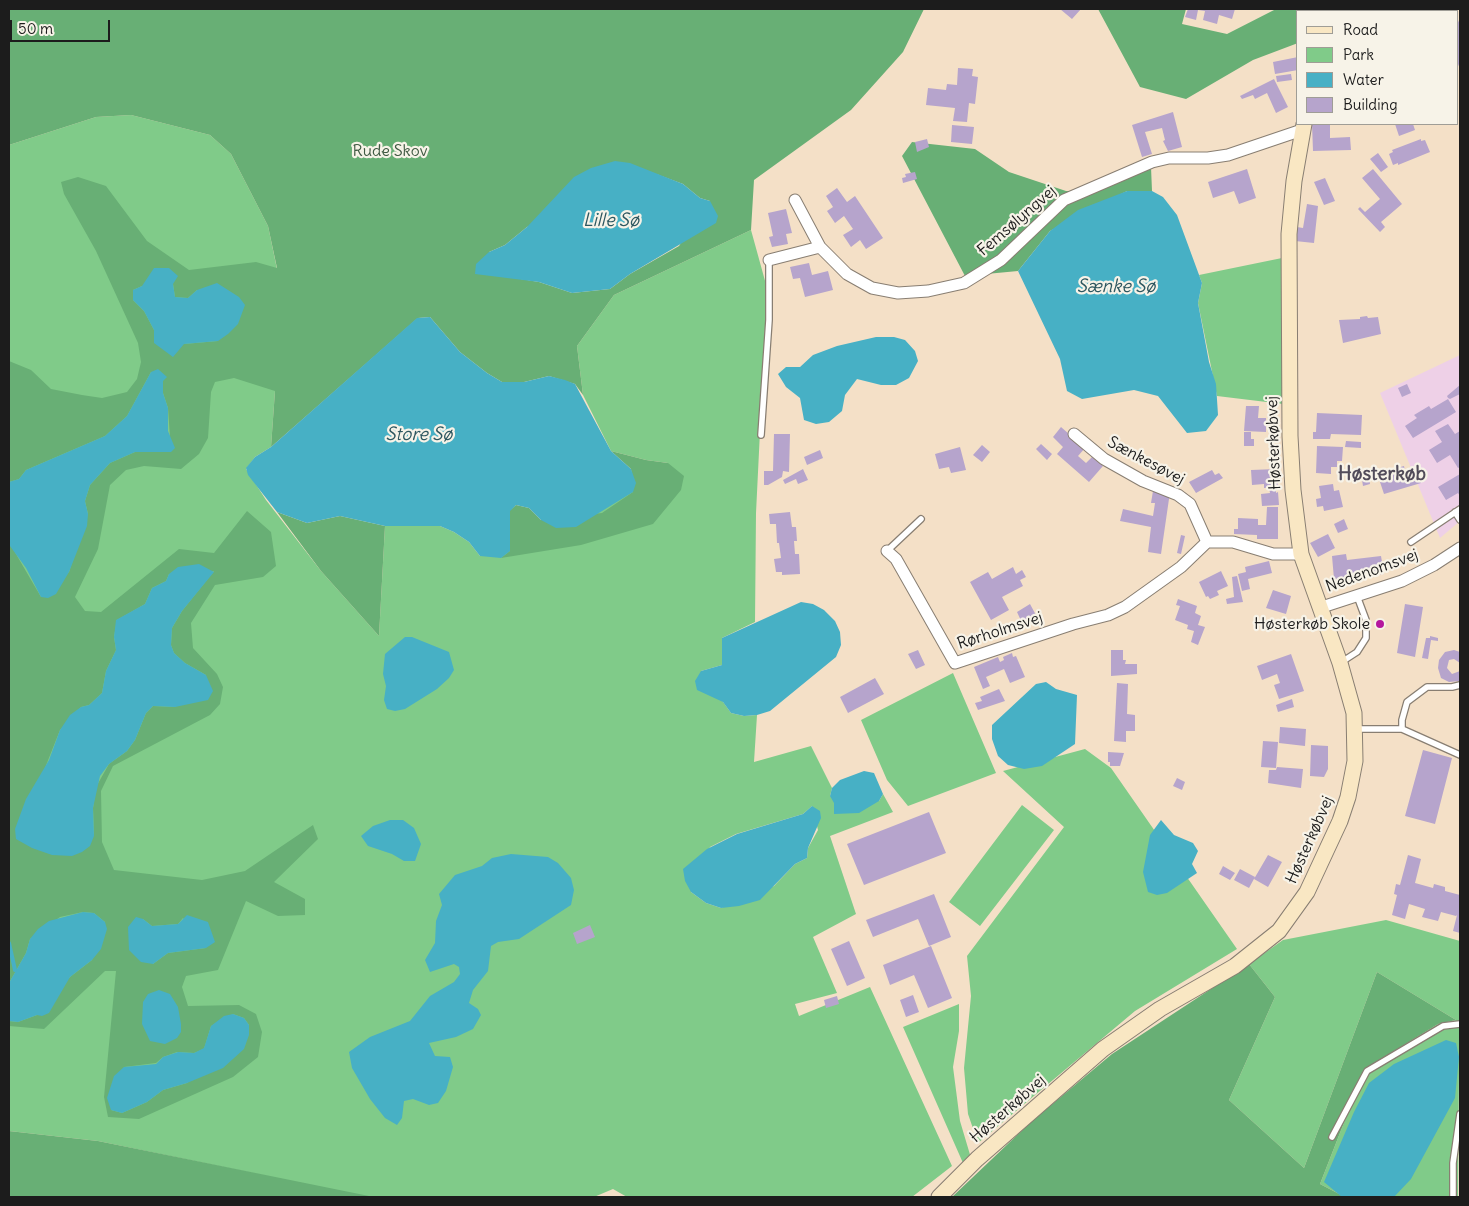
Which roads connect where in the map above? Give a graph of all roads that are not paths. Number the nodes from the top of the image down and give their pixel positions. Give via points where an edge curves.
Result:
1 (1303, 127) edge
2 (795, 200) dead end
3 (820, 247) junction
4 (769, 260) joint
5 (1074, 434) dead end
6 (761, 436) dead end
7 (1458, 511) edge
8 (922, 519) dead end
9 (1460, 520) edge
10 (1207, 542) junction
11 (1410, 542) dead end
12 (1460, 548) edge
13 (887, 551) joint
14 (1301, 554) junction
15 (1358, 596) junction
16 (1319, 608) junction
17 (1340, 663) junction
18 (1460, 685) edge
19 (1356, 729) junction
20 (1402, 729) junction
21 (1460, 755) edge
22 (1460, 1024) edge
23 (1460, 1114) edge
24 (1332, 1137) dead end
25 (939, 1197) edge
26 (1453, 1197) edge

1 - 3 street, Femsølyngvej via 1228,155 1152,162 1064,200 1001,260 964,283 898,294 872,288 847,274
1 - 14 street, Høsterkøbvej via 1289,234 1288,281 1290,436
2 - 3 street, Femsølyngvej
3 - 4 street
4 - 6 lane via 769,320
5 - 10 street, Sænkesøvej via 1104,459 1190,504
7 - 9 lane
7 - 11 lane
8 - 13 lane, Rørholmsvej
10 - 13 street, Rørholmsvej via 1181,567 1116,611 955,664 896,558
10 - 14 street via 1233,542 1273,554
12 - 15 street, Nedenomsvej via 1402,581
14 - 16 street, Høsterkøbvej
15 - 16 street, Nedenomsvej
15 - 17 lane via 1366,620 1366,638 1357,652
16 - 17 street, Høsterkøbvej
17 - 19 street, Høsterkøbvej
18 - 20 lane via 1427,687 1407,702
19 - 20 lane
19 - 25 street, Høsterkøbvej via 1353,779 1340,821 1307,892 1279,931 1236,966 1160,1009 1103,1049 977,1159
20 - 21 lane
22 - 24 lane via 1443,1026 1367,1071
23 - 26 lane via 1453,1163

